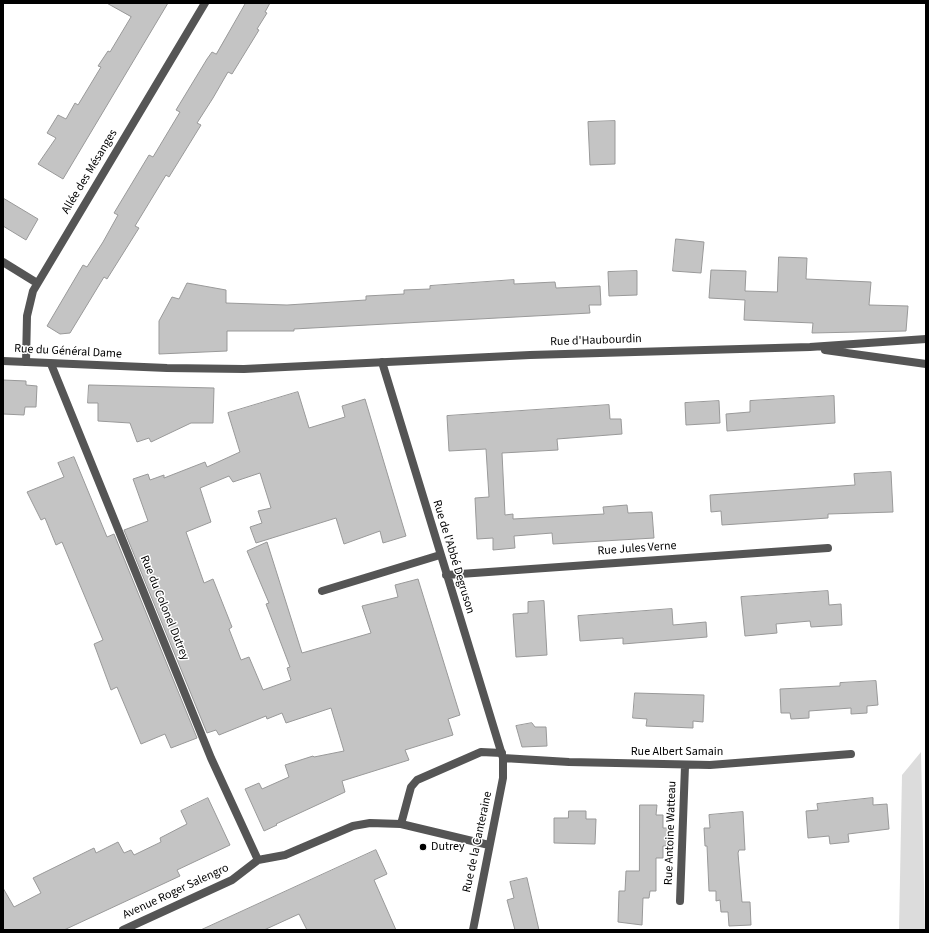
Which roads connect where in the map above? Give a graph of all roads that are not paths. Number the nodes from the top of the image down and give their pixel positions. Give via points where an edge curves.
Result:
1 (205, 3) edge
2 (3, 262) edge
3 (38, 283) junction
4 (926, 339) edge
5 (810, 347) junction
6 (3, 360) edge
7 (26, 362) junction
8 (382, 362) junction
9 (51, 364) junction
10 (926, 364) edge
11 (132, 367) joint
12 (828, 548) dead end
13 (440, 554) junction
14 (446, 575) junction
15 (322, 592) dead end
16 (851, 754) dead end
17 (503, 755) junction
18 (685, 766) junction
19 (401, 824) junction
20 (489, 845) junction
21 (258, 860) junction
22 (680, 901) dead end
23 (122, 930) edge
24 (473, 930) edge

1 - 3 street, Allée des Mésanges
2 - 3 street
3 - 7 street, Allée des Mésanges via 28,308
4 - 5 street, Rue d'Haubourdin
5 - 8 street, Rue d'Haubourdin
5 - 10 street, Rue d'Haubourdin
6 - 7 street, Rue du Général Dame
7 - 9 street, Rue du Général Dame
8 - 11 street, Rue d'Haubourdin via 250,369
8 - 13 street, Rue de l'Abbé Degruson
9 - 11 street, Rue du Général Dame
9 - 21 street, Rue du Colonel Dutrey via 217,770
12 - 14 street, Rue Jules Verne
13 - 14 street, Rue de l'Abbé Degruson
13 - 15 street
14 - 17 street, Rue de l'Abbé Degruson
16 - 18 street, Rue Albert Samain
17 - 18 street, Rue Albert Samain via 545,761
17 - 19 street, Rue Albert Samain via 481,752 417,780 411,786
17 - 20 street, Rue de la Canteraine via 503,778
18 - 22 street, Rue Antoine Watteau
19 - 20 street, Avenue Roger Salengro
19 - 21 street, Avenue Roger Salengro via 370,823 353,826 285,855
20 - 24 street, Rue de la Canteraine
21 - 23 street, Avenue Roger Salengro via 232,880

